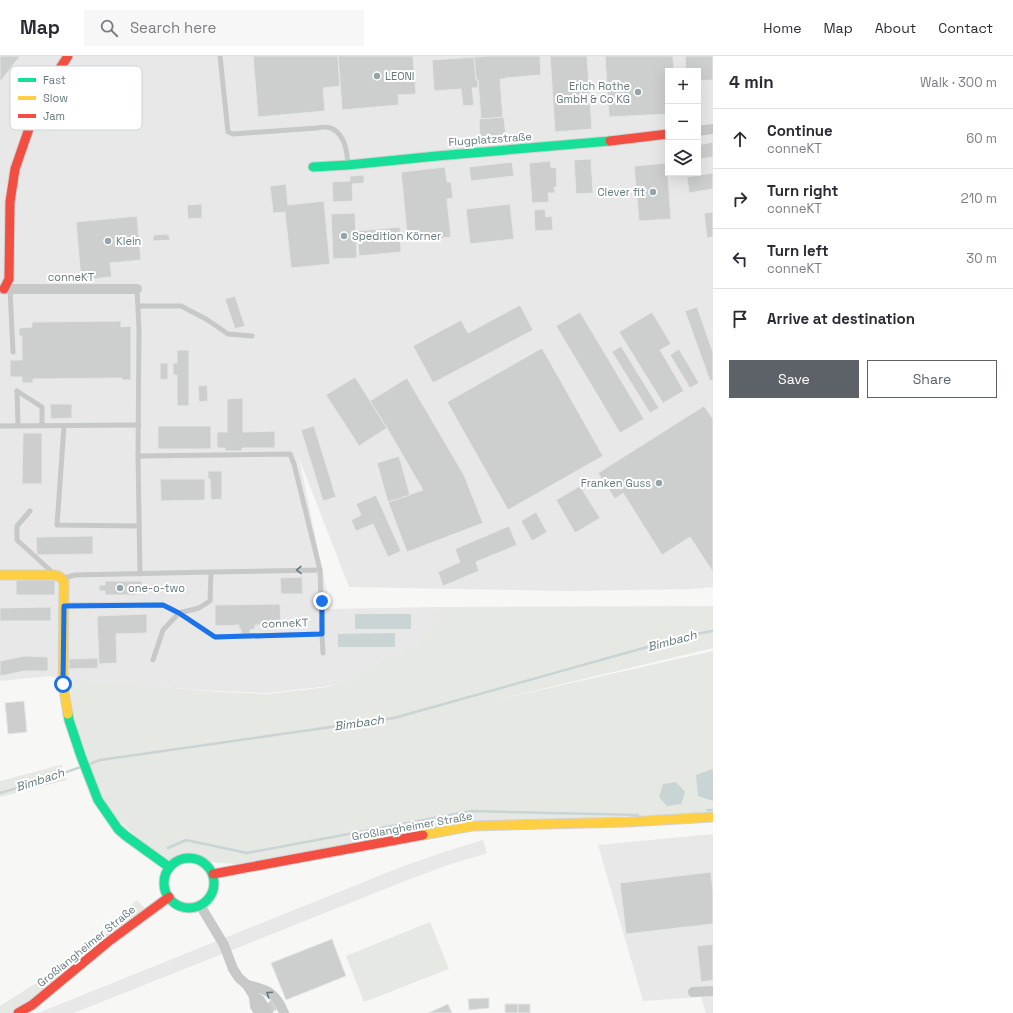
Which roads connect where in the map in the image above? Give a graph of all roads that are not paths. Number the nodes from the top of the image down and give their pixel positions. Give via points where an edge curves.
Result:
1 (68, 56) edge
2 (220, 56) edge
3 (61, 66) edge
4 (713, 129) edge
5 (28, 130) edge
6 (701, 131) edge
7 (665, 134) edge
8 (348, 165) junction
9 (313, 167) dead end
10 (5, 289) edge
11 (137, 289) joint
12 (139, 306) junction
13 (252, 336) dead end
14 (13, 352) dead end
15 (138, 425) junction
16 (0, 426) edge
17 (18, 426) junction
18 (42, 426) junction
19 (64, 426) junction
20 (138, 456) junction
21 (30, 511) dead end
22 (139, 526) junction
23 (320, 570) junction
24 (212, 572) junction
25 (140, 574) junction
26 (0, 575) edge
27 (59, 576) junction
28 (64, 606) junction
29 (179, 613) junction
30 (322, 634) junction
31 (323, 653) dead end
32 (153, 660) dead end
33 (713, 817) edge
34 (169, 867) junction
35 (213, 874) junction
36 (168, 897) junction
37 (200, 905) junction
38 (246, 985) junction
39 (713, 991) edge
40 (693, 992) dead end
41 (254, 996) junction
42 (18, 1013) edge
43 (259, 1013) edge
44 (268, 1013) edge
45 (284, 1013) edge

1 - 3 street
2 - 8 lane via 228,132 233,134 332,128 342,137 347,150
4 - 6 street
5 - 10 street via 15,169 10,202 9,279
7 - 8 street, Flugplatzstraße via 597,143
8 - 9 street, Flugplatzstraße
10 - 11 street, conneKT
10 - 14 lane
11 - 12 lane
12 - 13 lane via 181,306 228,334
12 - 15 lane
15 - 19 lane
15 - 20 lane
16 - 17 lane
17 - 18 lane
17 - 18 lane via 17,392 42,407
18 - 19 lane
19 - 22 lane via 57,525
20 - 22 lane
20 - 23 lane, conneKT via 290,454
21 - 27 lane via 17,526 17,540
22 - 25 lane
23 -> 24 lane
23 - 30 lane, conneKT
24 - 25 lane
24 - 29 lane via 210,601 199,608
25 - 27 lane
26 - 27 street
27 - 28 street via 64,582
28 - 29 lane, conneKT via 163,605
28 - 34 street via 63,684 69,720 98,800 118,829
29 - 30 lane, conneKT via 215,637
29 - 32 lane via 163,630
30 - 31 lane
33 - 35 street, Großlangheimer Straße via 472,826
34 - 35 street via 189,857 204,862
34 - 36 street via 164,882
35 - 37 street via 214,889 211,896
36 - 37 street via 186,908
36 - 42 street, Großlangheimer Straße via 108,942 32,1005
37 - 38 street via 224,945 233,969
38 - 41 street
45 -> 38 street via 273,994
39 - 40 street
41 - 43 street via 254,1006
41 - 44 street via 260,1000

